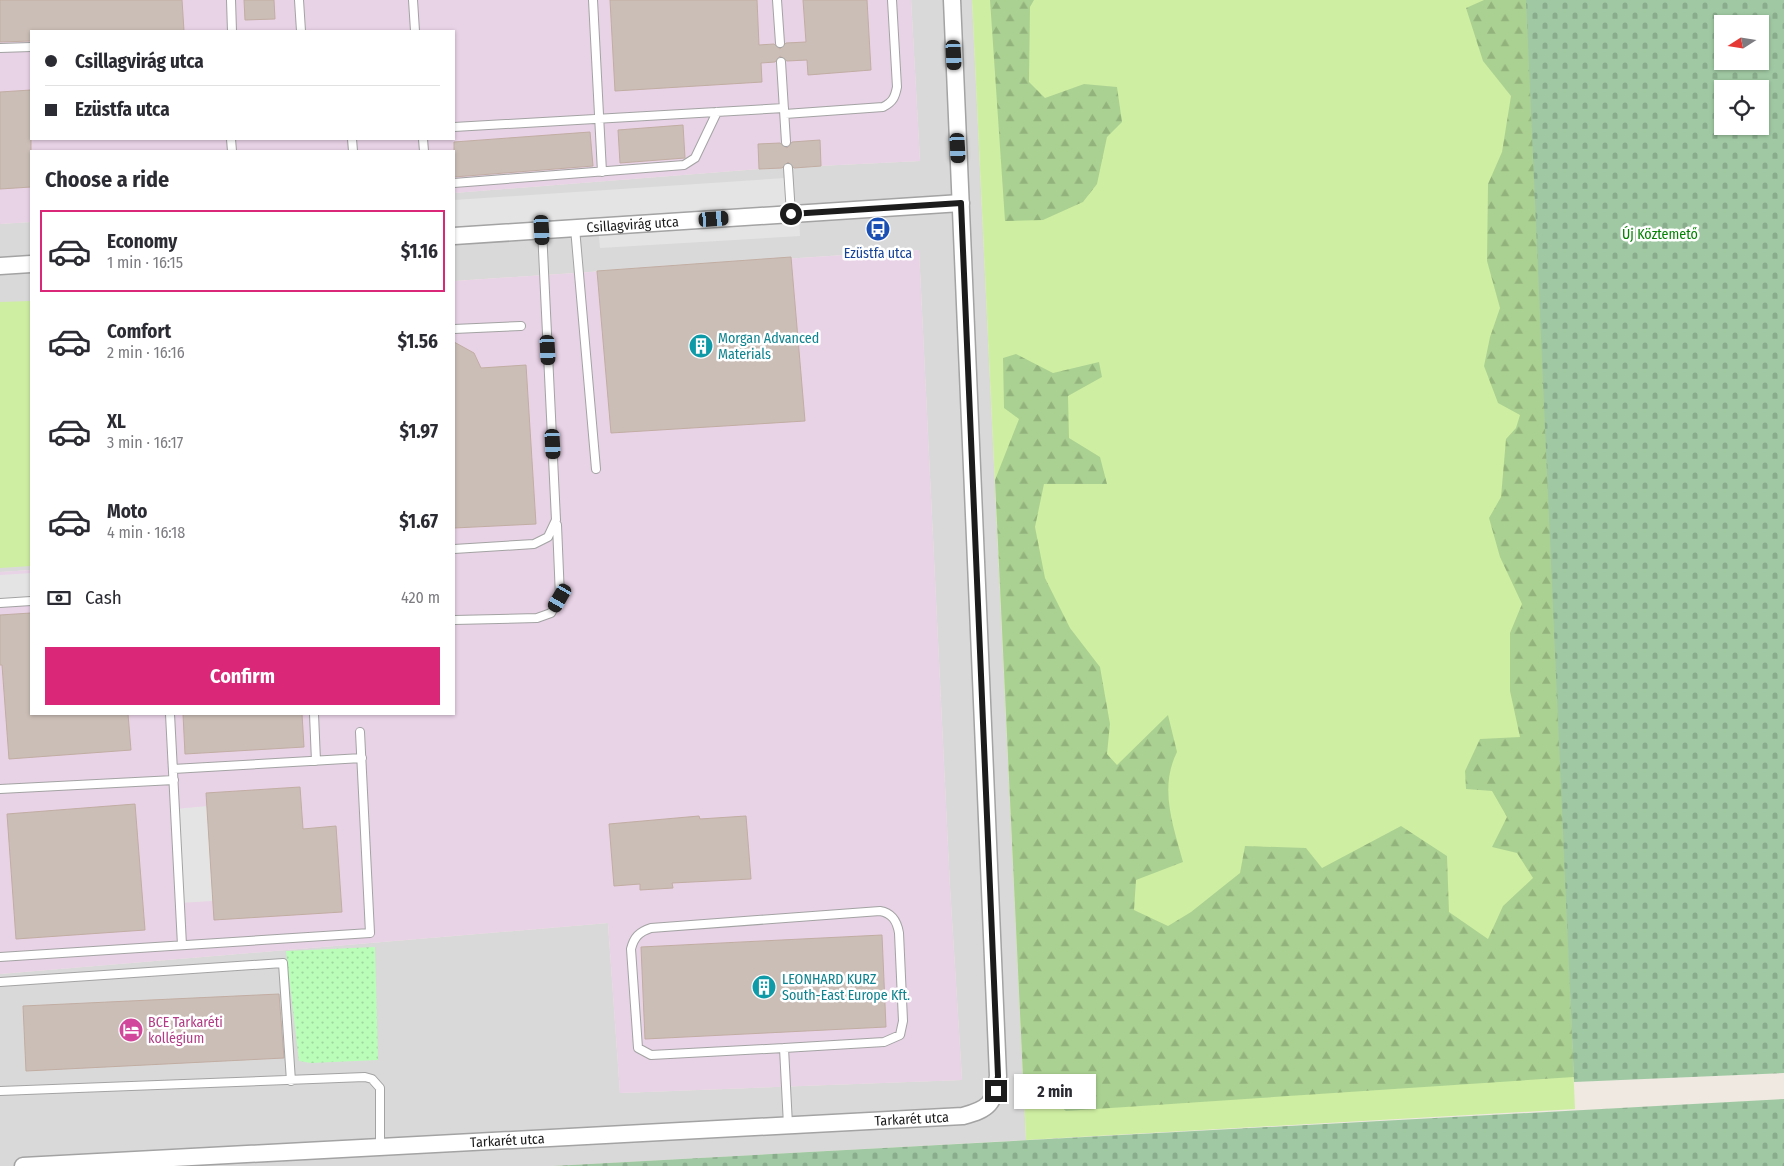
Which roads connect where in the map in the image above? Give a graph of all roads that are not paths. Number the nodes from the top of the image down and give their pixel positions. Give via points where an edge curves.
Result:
1 (231, 0) edge
2 (299, 0) edge
3 (413, 0) edge
4 (593, 0) edge
5 (777, 0) edge
6 (892, 0) edge
7 (952, 0) edge
8 (232, 30) edge
9 (301, 30) edge
10 (414, 30) edge
11 (780, 43) dead end
12 (30, 47) edge
13 (0, 48) edge
14 (782, 62) dead end
15 (784, 111) junction
16 (717, 112) junction
17 (600, 119) junction
18 (455, 127) edge
19 (786, 142) dead end
20 (788, 168) dead end
21 (602, 172) junction
22 (455, 183) edge
23 (961, 203) junction
24 (791, 214) junction
25 (576, 228) junction
26 (542, 230) junction
27 (455, 236) edge
28 (30, 264) edge
29 (0, 266) edge
30 (521, 326) dead end
31 (455, 329) edge
32 (596, 469) dead end
33 (556, 520) junction
34 (455, 549) edge
35 (30, 601) edge
36 (0, 603) edge
37 (455, 620) edge
38 (170, 715) edge
39 (314, 715) edge
40 (360, 732) dead end
41 (362, 758) junction
42 (316, 761) junction
43 (173, 770) junction
44 (174, 780) junction
45 (0, 789) edge
46 (182, 945) junction
47 (0, 957) edge
48 (0, 982) edge
49 (784, 1048) junction
50 (291, 1081) junction
51 (0, 1091) edge
52 (788, 1125) junction
53 (380, 1146) junction
54 (23, 1166) edge

1 - 8 lane
2 - 9 lane
3 - 10 lane
4 - 17 lane
5 - 11 lane
6 - 15 lane via 897,87 894,99 883,107
7 - 23 street
12 - 13 lane
14 - 15 lane
15 - 16 lane
15 - 19 lane
16 - 17 lane
16 - 21 lane via 695,158 684,165
17 - 18 lane
17 - 21 lane
20 - 24 lane
21 - 22 lane
23 - 24 street, Csillagvirág utca
23 - 52 street, Tarkarét utca via 998,1076 996,1091 991,1105 962,1116
24 - 25 street, Csillagvirág utca
25 - 26 street, Csillagvirág utca
25 - 32 lane
26 - 27 street, Csillagvirág utca
26 - 33 lane
28 - 29 street
30 - 31 lane
33 - 34 lane via 548,537 534,544
33 - 37 lane via 560,598 552,613 537,618
35 - 36 lane
38 - 43 lane
39 - 42 lane
40 - 41 lane
41 - 42 lane
41 - 46 lane via 370,933
42 - 43 lane
43 - 44 lane
44 - 45 lane
44 - 46 lane
46 - 47 lane
48 - 50 lane via 283,963
49 - 49 lane via 651,1055 642,1052 636,1043 631,950 635,938 643,930 651,928 880,911 891,915 899,933 903,1021 900,1034 884,1042
49 - 52 lane
50 - 51 lane
50 - 53 lane via 372,1079 380,1088
52 - 53 street, Tarkarét utca
53 - 54 street, Tarkarét utca

